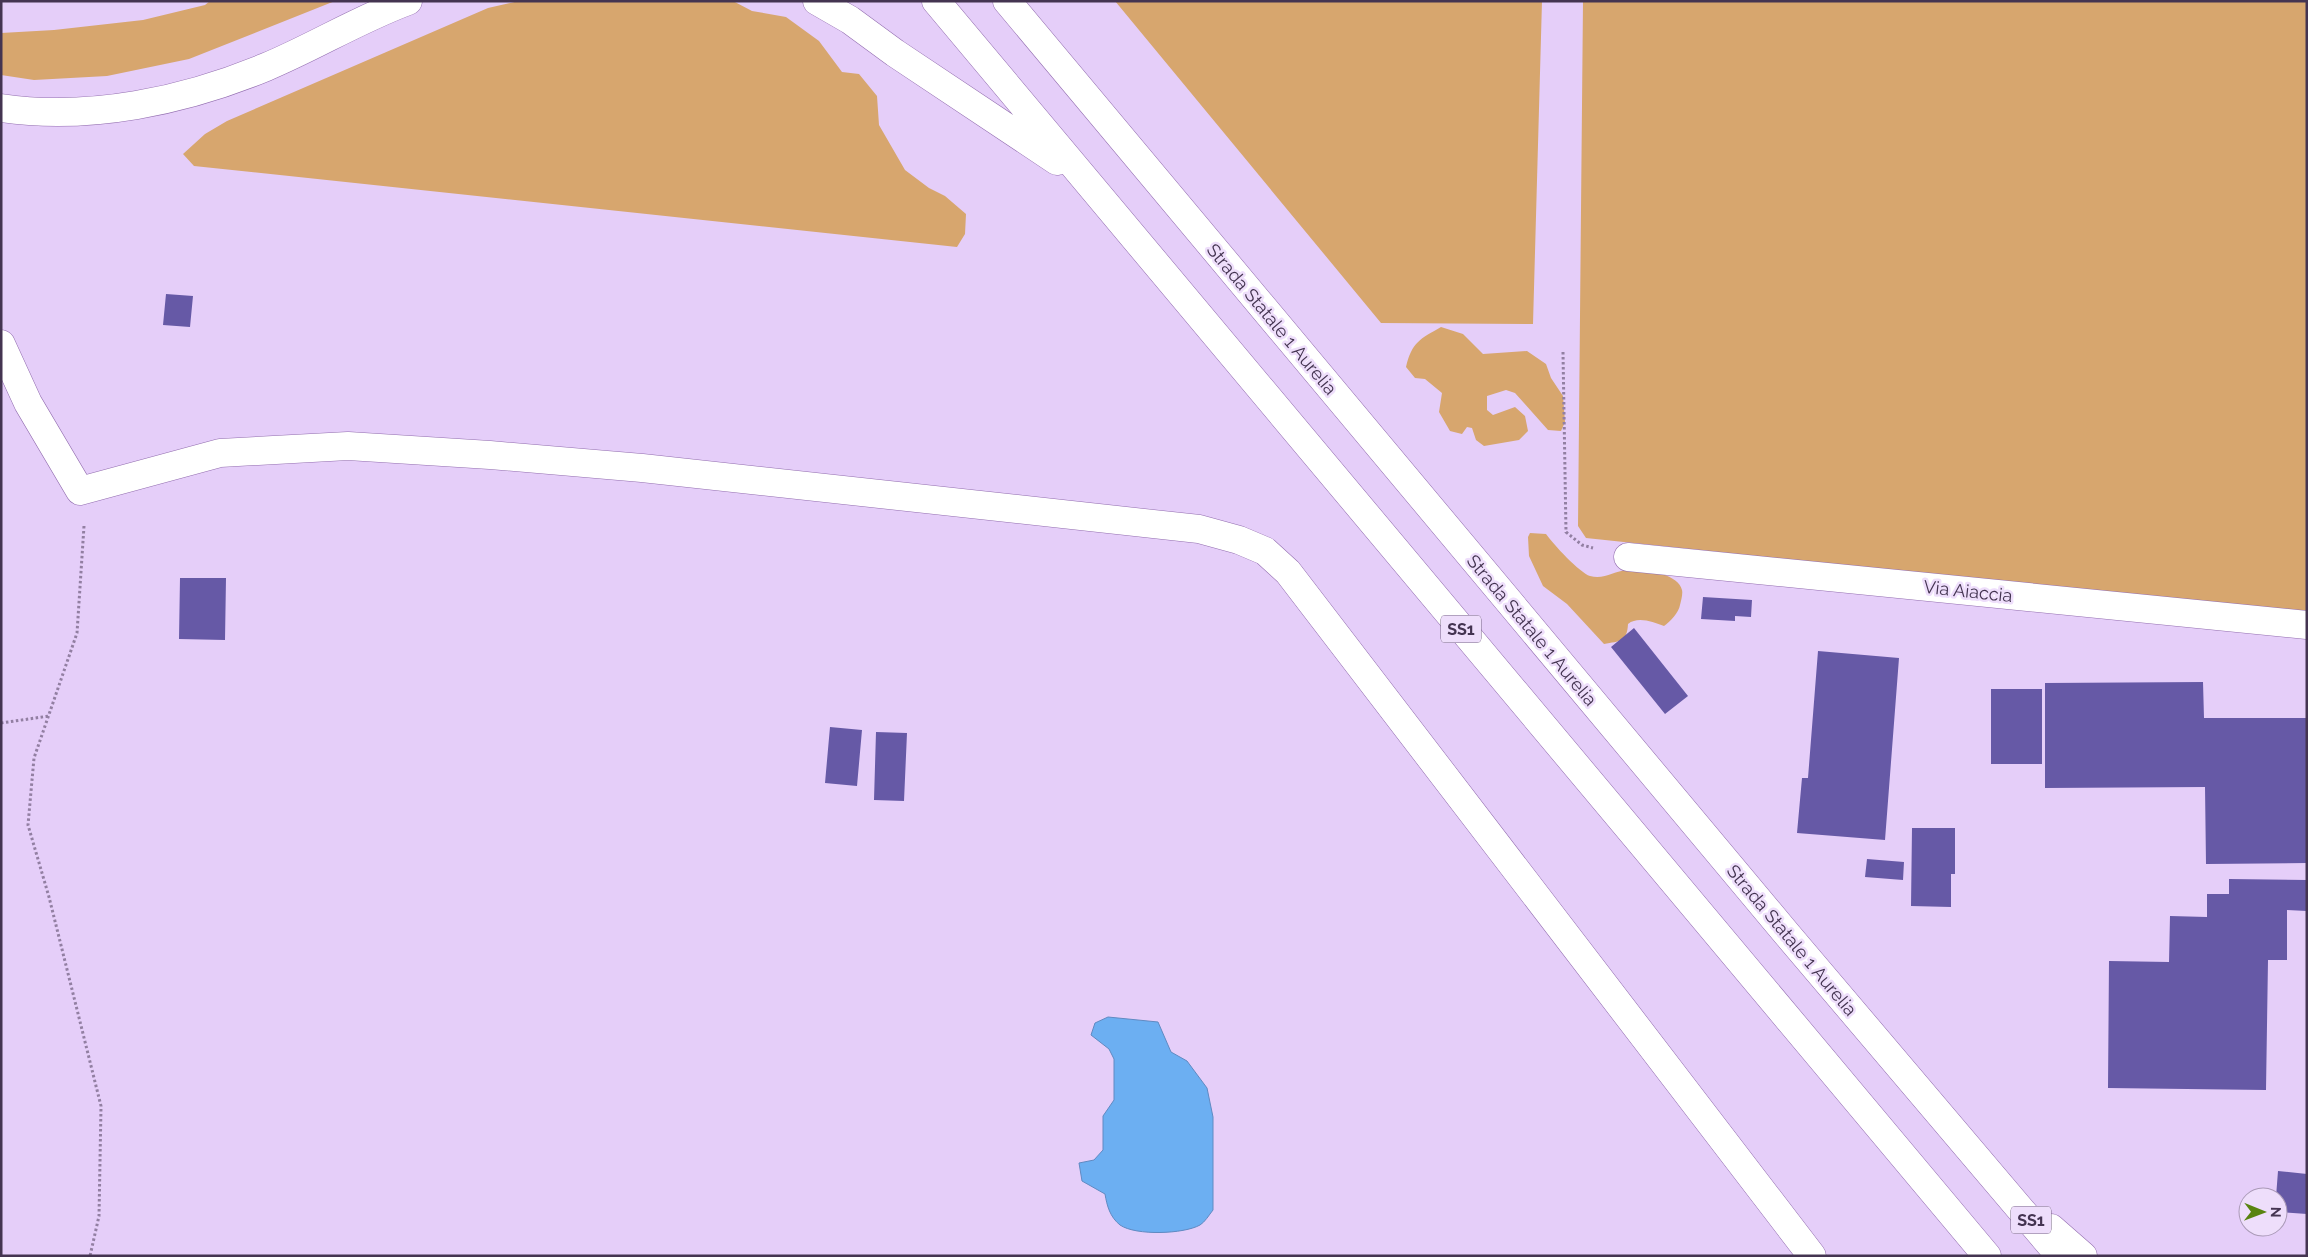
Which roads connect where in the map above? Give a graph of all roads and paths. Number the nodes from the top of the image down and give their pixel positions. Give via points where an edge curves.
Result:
1 (408, 1) edge
2 (817, 1) edge
3 (936, 1) edge
4 (1007, 1) edge
5 (1, 108) edge
6 (1083, 178) junction
7 (1, 344) edge
8 (1563, 352) dead end
9 (80, 491) junction
10 (1628, 557) joint
11 (2307, 625) edge
12 (49, 716) junction
13 (1, 723) edge
14 (2001, 1185) junction
15 (90, 1256) edge
16 (1812, 1256) edge
17 (1987, 1256) edge
18 (2060, 1256) edge
19 (2083, 1256) edge

1 - 5 main road via 222,84 132,106 77,112
2 - 6 main road
3 - 6 main road, SS1
4 - 14 main road, Strada Statale 1 Aurelia / SS1 via 1779,926
6 - 17 main road, SS1
7 - 9 main road via 28,403
8 - 10 path via 1566,532 1582,545
9 - 12 path via 84,527 77,633
9 - 16 main road via 220,453 348,446 642,468 984,504 1198,529 1240,540 1265,551 1288,572
10 - 11 main road, Via Aiaccia
12 - 13 path
12 - 15 path via 34,758 28,825 101,1106 99,1216
14 - 18 main road, Strada Statale 1 Aurelia / SS1
14 - 19 main road

